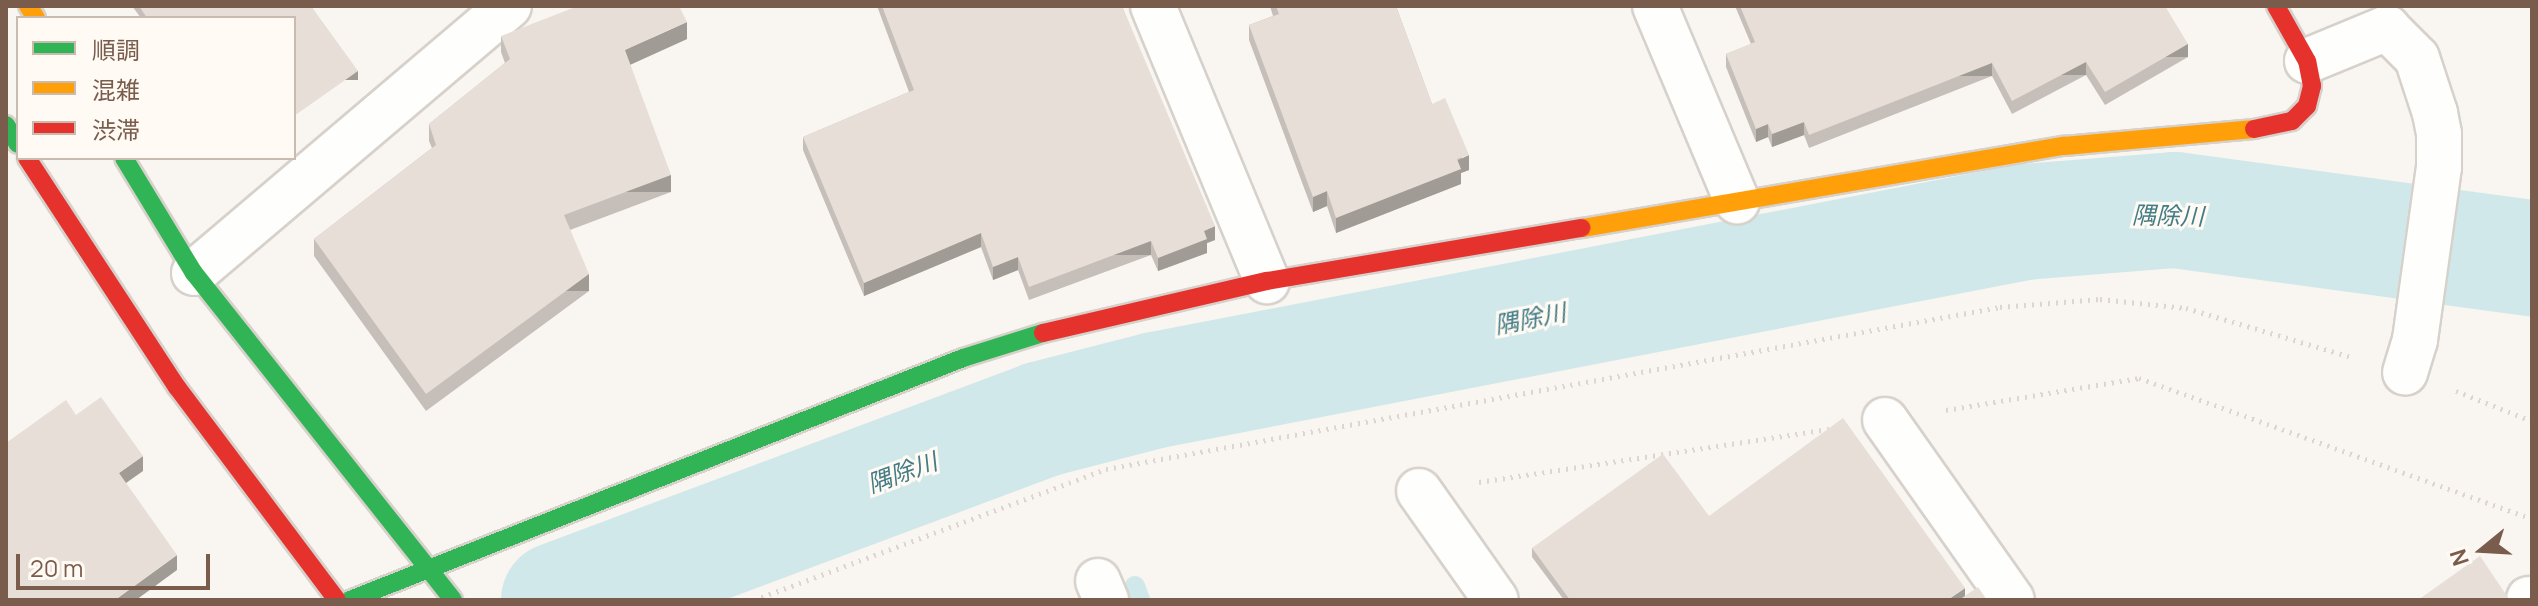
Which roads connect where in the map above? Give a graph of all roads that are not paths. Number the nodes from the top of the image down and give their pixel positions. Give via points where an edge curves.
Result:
1 (509, 6) edge
2 (1153, 6) edge
3 (1655, 6) edge
4 (2276, 6) edge
5 (2307, 61) junction
6 (28, 160) edge
7 (125, 160) edge
8 (1737, 201) junction
9 (194, 273) junction
10 (1267, 281) junction
11 (2410, 356) road end
12 (1885, 420) road end
13 (1419, 491) road end
14 (428, 568) junction
15 (337, 600) edge
16 (350, 600) edge
17 (453, 600) edge
18 (1496, 600) edge
19 (2012, 600) edge

1 - 9 street
2 - 10 street
3 - 8 street
4 - 5 street
5 - 8 street via 2312,86 2307,106 2292,121 2270,127 2064,146
5 - 11 street via 2387,28 2417,58 2439,134 2439,167
6 - 15 street via 177,387
7 - 9 street
8 - 10 street
9 - 14 street
10 - 14 street via 1075,323 963,358
12 - 19 street
13 - 18 street
14 - 16 street
14 - 17 street

